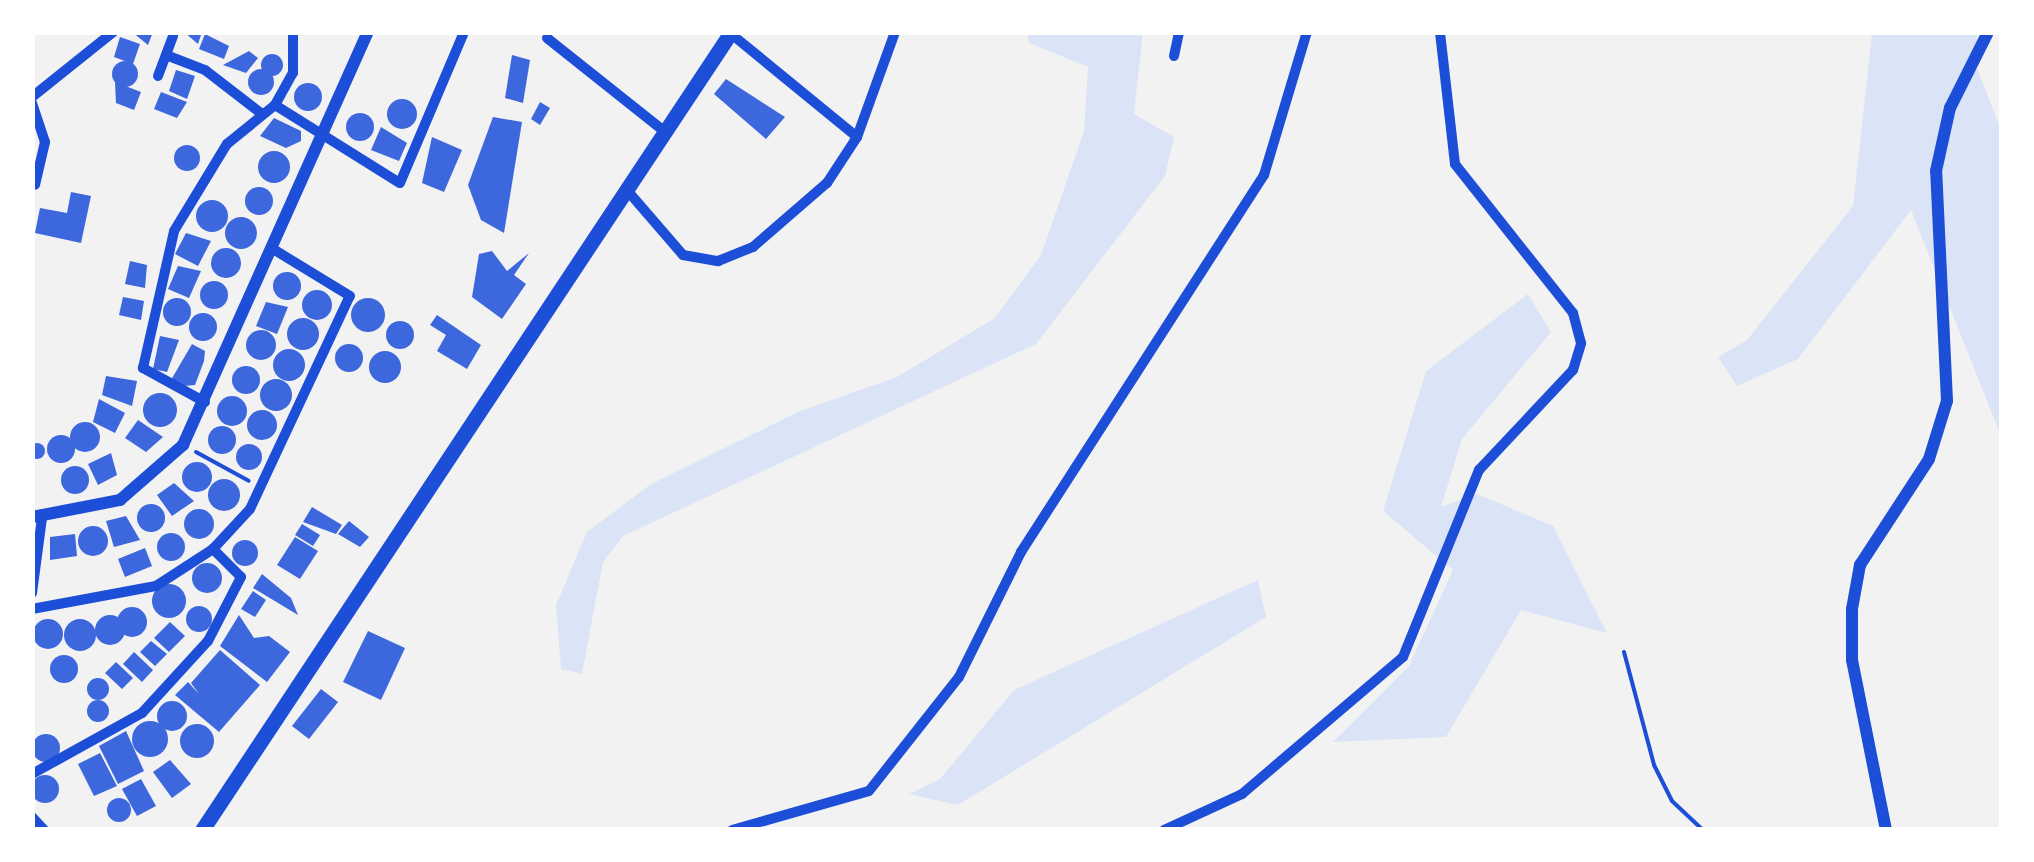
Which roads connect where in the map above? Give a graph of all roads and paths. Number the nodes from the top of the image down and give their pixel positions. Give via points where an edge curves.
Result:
1 (113, 32) edge
2 (294, 32) edge
3 (368, 32) edge
4 (464, 32) edge
5 (895, 32) edge
6 (1179, 32) edge
7 (1307, 32) edge
8 (1440, 32) edge
9 (1988, 32) edge
10 (730, 33) edge
11 (173, 36) dead end
12 (547, 38) dead end
13 (166, 55) junction
14 (1174, 56) dead end
15 (158, 76) dead end
16 (32, 100) edge
17 (275, 105) junction
18 (262, 114) junction
19 (664, 131) junction
20 (323, 135) junction
21 (856, 136) junction
22 (36, 186) dead end
23 (626, 189) junction
24 (273, 249) junction
25 (205, 402) junction
26 (183, 445) junction
27 (263, 488) junction
28 (37, 517) edge
29 (213, 548) junction
30 (32, 593) edge
31 (32, 609) edge
32 (1624, 652) dead end
33 (32, 774) edge
34 (32, 818) edge
35 (44, 830) edge
36 (202, 830) edge
37 (732, 830) edge
38 (1164, 830) edge
39 (1703, 830) edge
40 (1886, 830) edge

1 - 16 street
2 - 17 street via 293,73
3 - 20 street
4 - 20 street via 400,183
5 - 21 street
6 - 14 street
7 - 37 street via 1264,175 1022,552 958,677 869,791
8 - 38 street via 1455,164 1573,313 1581,343 1573,370 1479,470 1403,658 1242,794
9 - 40 street via 1950,108 1936,171 1948,402 1929,459 1860,565 1852,609 1852,660
10 - 19 main road
10 - 21 street
11 - 13 street
12 - 19 street
13 - 15 street
13 - 18 street via 206,70
16 - 22 street via 45,142
17 - 18 street
17 - 20 street
18 - 25 street via 227,144 174,232 143,368
19 - 23 main road
20 - 24 street
21 - 23 street via 827,184 753,247 718,261 683,255
23 - 36 main road
24 - 25 street
24 - 27 street via 350,296
25 - 26 street
26 - 27 path
26 - 28 street via 120,500
27 - 29 street
28 - 30 street
29 - 31 street via 156,586
29 - 33 street via 241,577 208,641 142,713
32 - 39 path via 1654,765 1672,801
34 - 35 street

